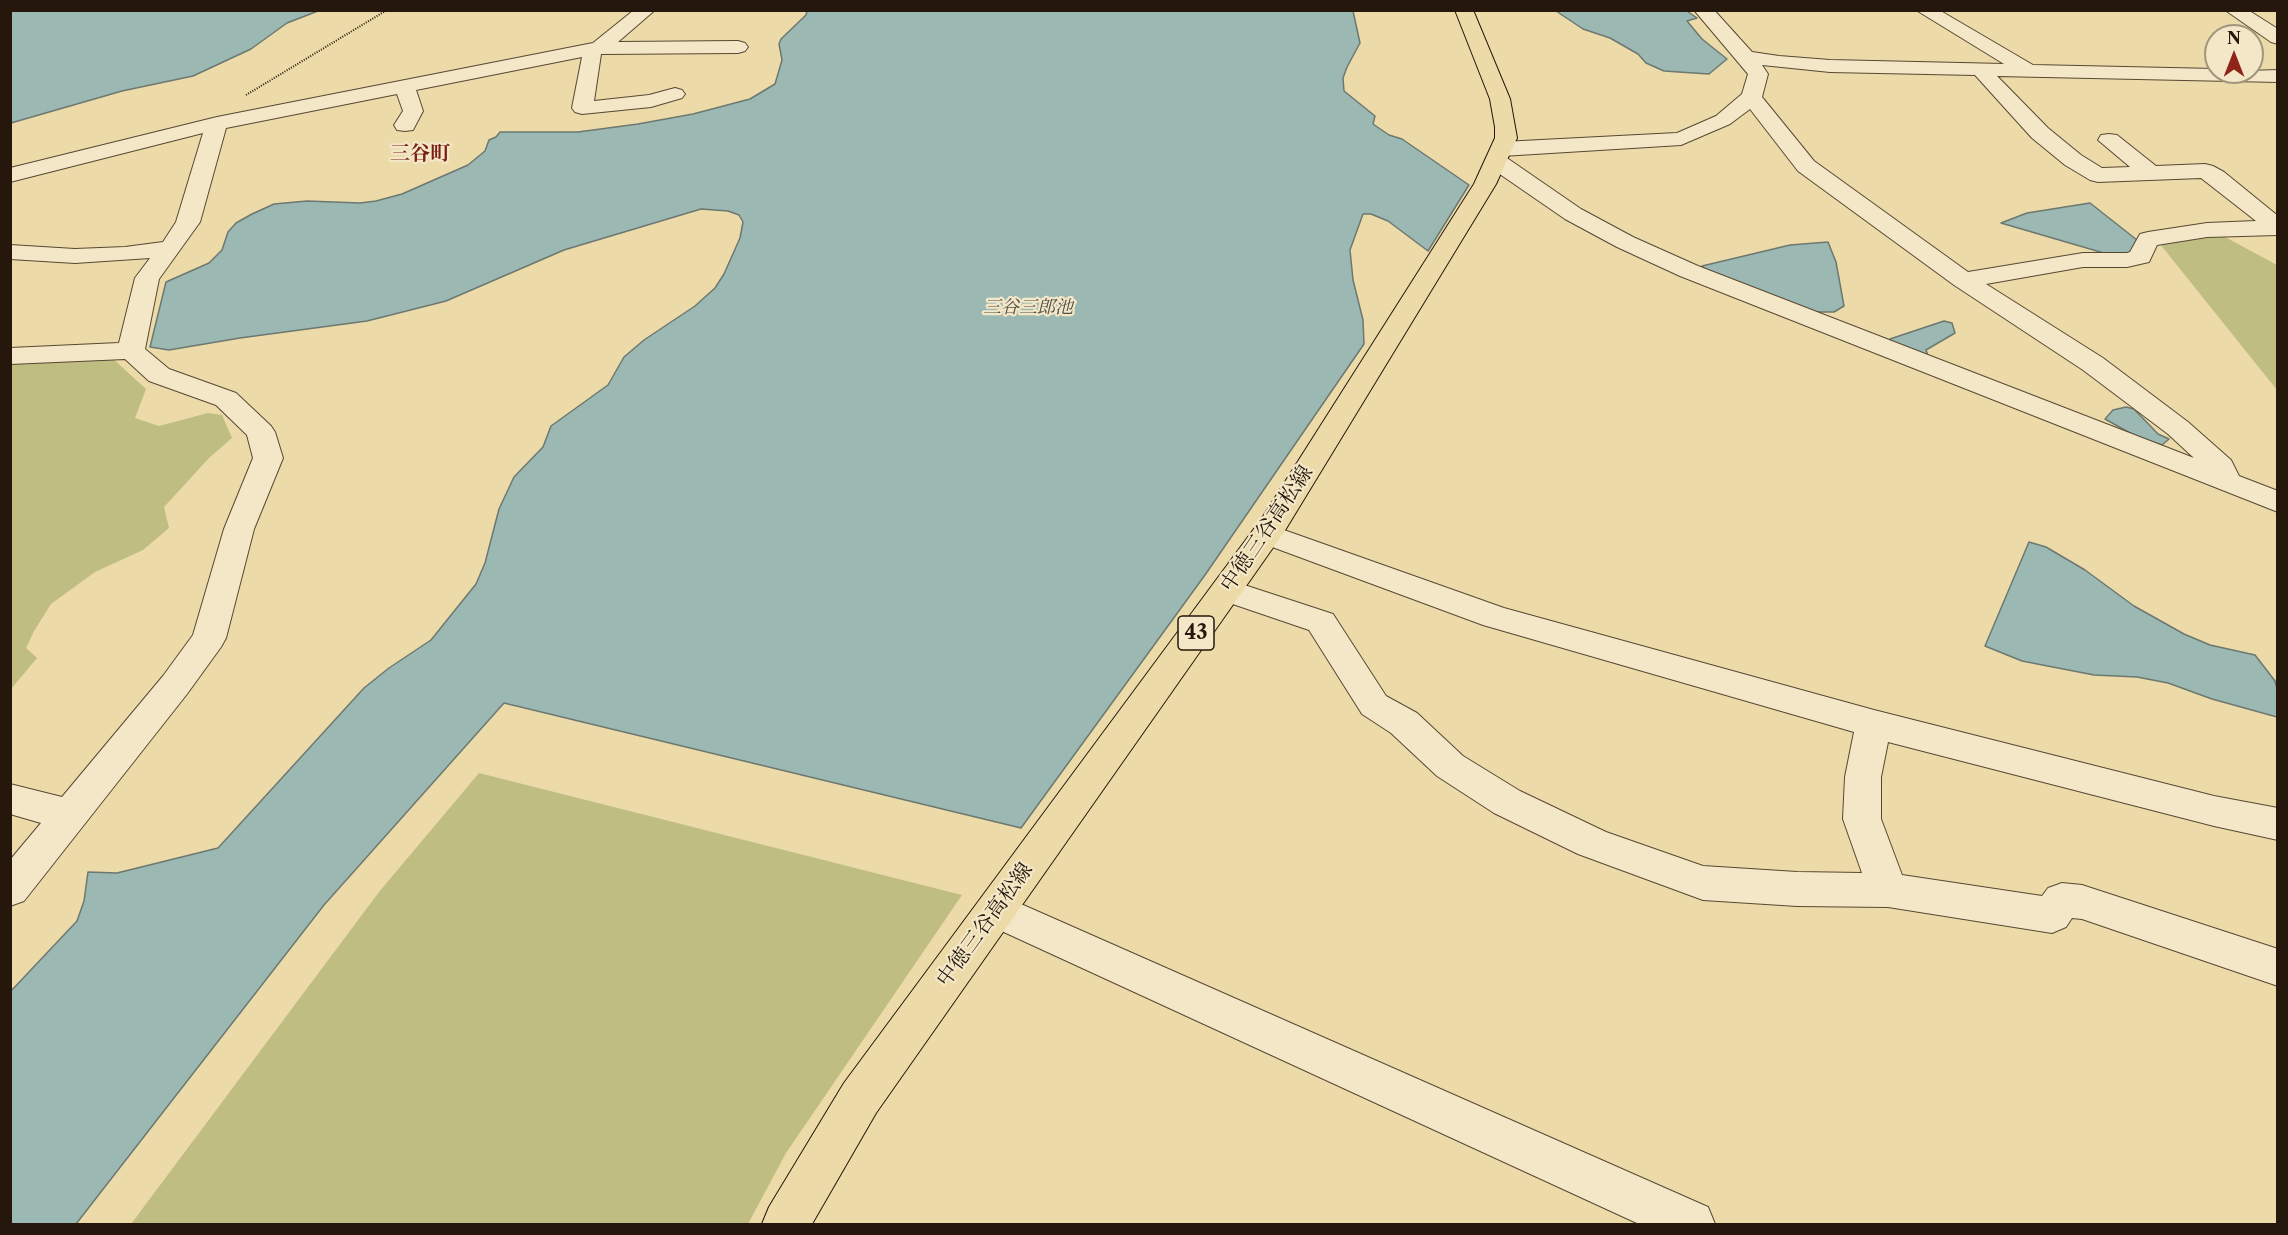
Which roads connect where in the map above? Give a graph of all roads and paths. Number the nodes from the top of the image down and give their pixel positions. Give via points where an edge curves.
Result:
1 (387, 10) edge
2 (646, 10) edge
3 (1464, 10) edge
4 (1703, 10) edge
5 (1925, 10) edge
6 (2234, 10) edge
7 (2277, 38) edge
8 (738, 47) dead end
9 (594, 48) junction
10 (1746, 57) junction
11 (1980, 69) junction
12 (2030, 70) junction
13 (2277, 76) edge
14 (404, 86) junction
15 (675, 94) dead end
16 (1752, 97) junction
17 (241, 98) dead end
18 (217, 123) junction
19 (405, 125) dead end
20 (2109, 140) dead end
21 (1499, 155) junction
22 (2151, 173) junction
23 (10, 175) edge
24 (2277, 228) edge
25 (171, 248) junction
26 (10, 252) edge
27 (1963, 280) junction
28 (131, 351) junction
29 (10, 356) edge
30 (2227, 482) junction
31 (2277, 502) edge
32 (1267, 534) junction
33 (1226, 590) junction
34 (1874, 724) junction
35 (10, 799) edge
36 (70, 815) junction
37 (2277, 824) edge
38 (10, 889) edge
39 (1888, 890) junction
40 (996, 910) junction
41 (2277, 968) edge
42 (786, 1224) edge
43 (1691, 1224) edge

1 - 17 path
2 - 9 street
3 - 21 main road, 中徳三谷高松線 / 43 via 1504,115 1506,138
4 - 10 street
5 - 12 street
6 - 7 street
8 - 9 street
9 - 14 street
9 - 15 street via 582,108 651,101
10 - 11 street via 1830,66
10 - 16 street via 1758,74
11 - 12 street
11 - 22 street via 2040,133 2073,160 2098,175
12 - 13 street
14 - 18 street
14 - 19 street via 413,111
16 - 21 street via 1723,120 1681,139
16 - 27 street via 1806,166
18 - 23 street
18 - 25 street via 188,222
20 - 22 street
21 - 30 street via 1574,214 1689,271
21 - 32 main road, 中徳三谷高松線 / 43 via 1485,184
22 - 24 street via 2205,171
24 - 27 street via 2207,230 2148,238 2140,257 2127,260 2084,260
25 - 26 street via 125,255
25 - 28 street via 147,278
27 - 30 street via 2093,364 2178,428 2221,467
28 - 29 street
28 - 36 street via 159,375 226,399 261,432 268,458 239,529 209,638
30 - 31 street
32 - 33 main road, 中徳三谷高松線 / 43
32 - 34 street via 1495,617
33 - 39 street via 1321,622 1374,705 1404,723 1450,766 1507,802 1592,843 1703,884
33 - 40 main road, 中徳三谷高松線 / 43
34 - 37 street
34 - 39 street via 1863,777 1862,819
35 - 36 street
36 - 38 street
39 - 41 street via 2052,915 2062,900 2082,902
40 - 42 main road, 中徳三谷高松線 / 43 via 860,1098
40 - 43 street

